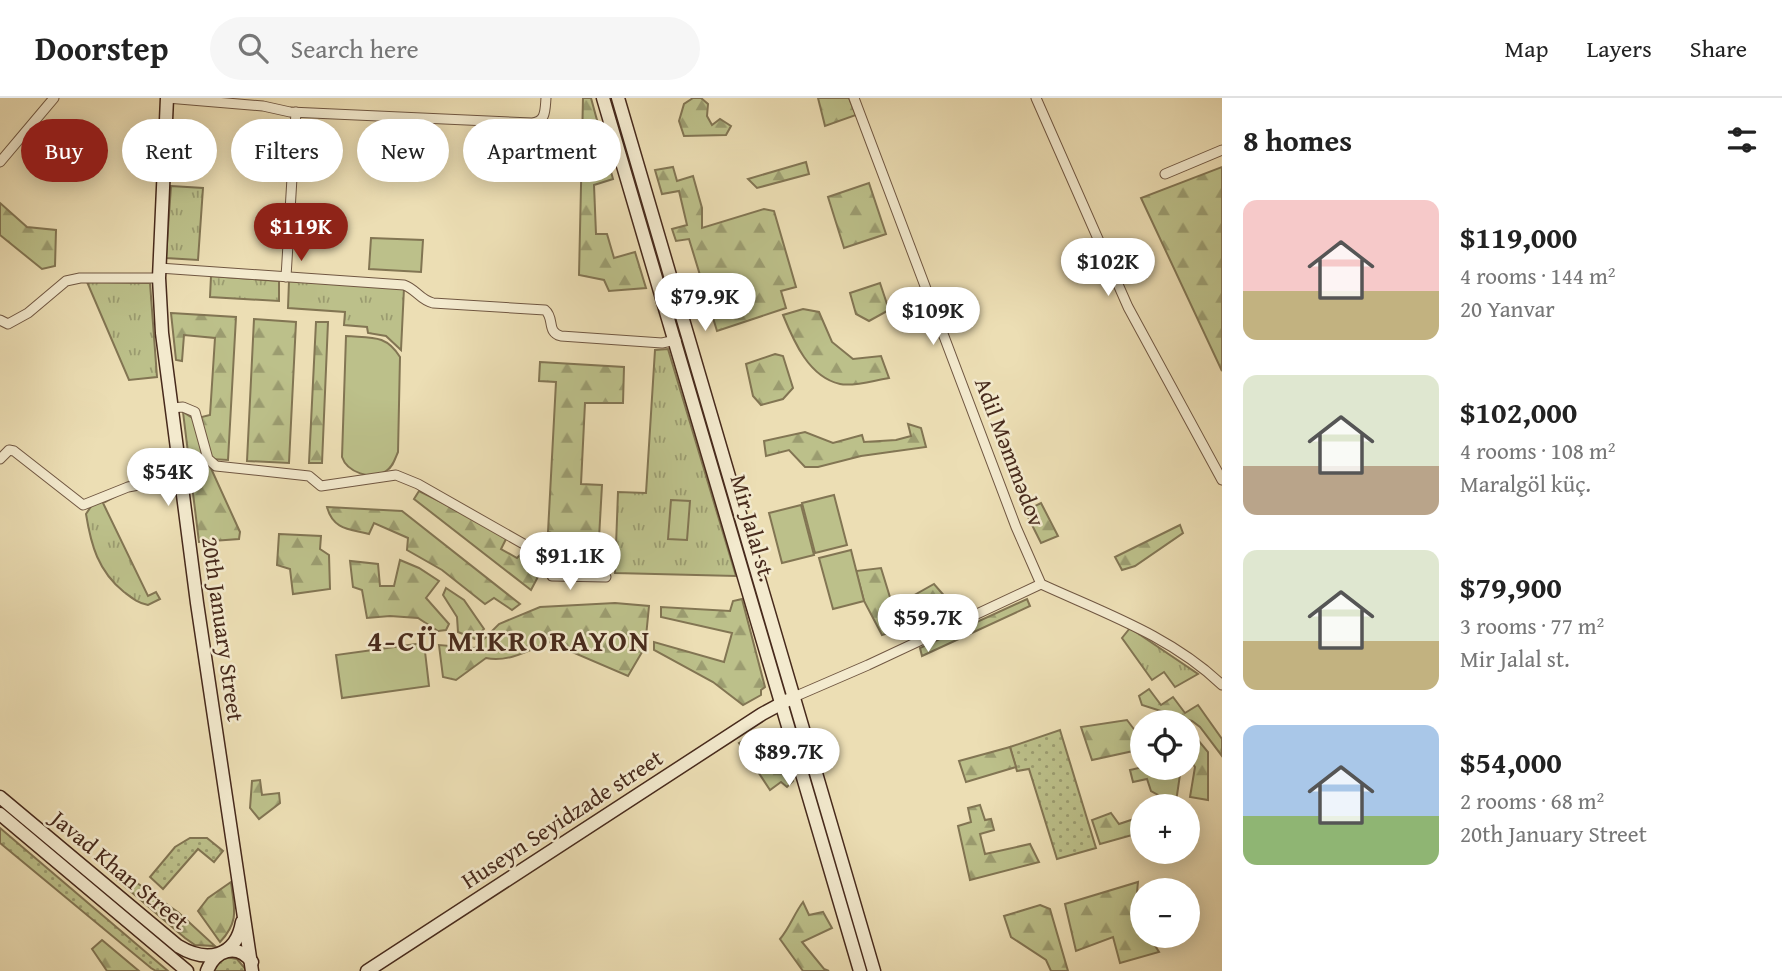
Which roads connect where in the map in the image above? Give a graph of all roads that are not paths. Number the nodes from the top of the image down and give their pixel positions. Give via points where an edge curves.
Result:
1 (54, 98) edge
2 (167, 98) edge
3 (546, 98) edge
4 (603, 98) edge
5 (618, 98) edge
6 (854, 98) edge
7 (1036, 98) edge
8 (296, 112) junction
9 (1222, 150) edge
10 (0, 162) edge
11 (1166, 174) dead end
12 (159, 273) junction
13 (286, 277) junction
14 (0, 320) edge
15 (676, 340) junction
16 (171, 408) junction
17 (0, 459) edge
18 (180, 477) junction
19 (1222, 480) edge
20 (606, 576) dead end
21 (1041, 584) junction
22 (1222, 685) edge
23 (794, 697) junction
24 (781, 703) junction
25 (0, 797) edge
26 (0, 814) edge
27 (243, 914) junction
28 (219, 953) junction
29 (253, 967) edge
30 (187, 971) edge
31 (207, 971) edge
32 (367, 971) edge
33 (860, 971) edge
34 (874, 971) edge

1 - 10 street
2 - 8 street
2 - 12 street, 20th January Street
3 - 8 street via 544,117 537,123
4 - 15 street, Mir Jalal st.
5 - 23 street, Mir Jalal st.
6 - 21 street, Adil Məmmədov
7 - 19 street via 1128,307
8 - 13 street
9 - 11 street
12 - 13 street
12 - 14 street via 66,281 21,317 8,324
12 - 16 street, 20th January Street
13 - 15 street via 404,285 428,302 545,310 551,329 561,337
15 - 24 street, Mir Jalal st.
16 - 18 street, 20th January Street
16 - 20 street via 195,412 208,458 220,467 309,476 321,486 396,475 543,555 552,576
17 - 18 street via 14,451 83,505 128,487
18 - 27 street, 20th January Street
21 - 22 street via 1158,637
21 - 23 street
23 - 24 street, Huseyn Seyidzade street
23 - 34 street, Mir Jalal st.
24 - 32 street, Huseyn Seyidzade street
24 - 33 street, Mir Jalal st.
25 - 28 street, Javad Khan Street via 178,946 199,956
26 - 30 street, Javad Khan Street
27 - 28 street via 237,936
27 - 29 street, 20th January Street
28 - 29 street, Javad Khan Street via 236,951
28 - 31 street

